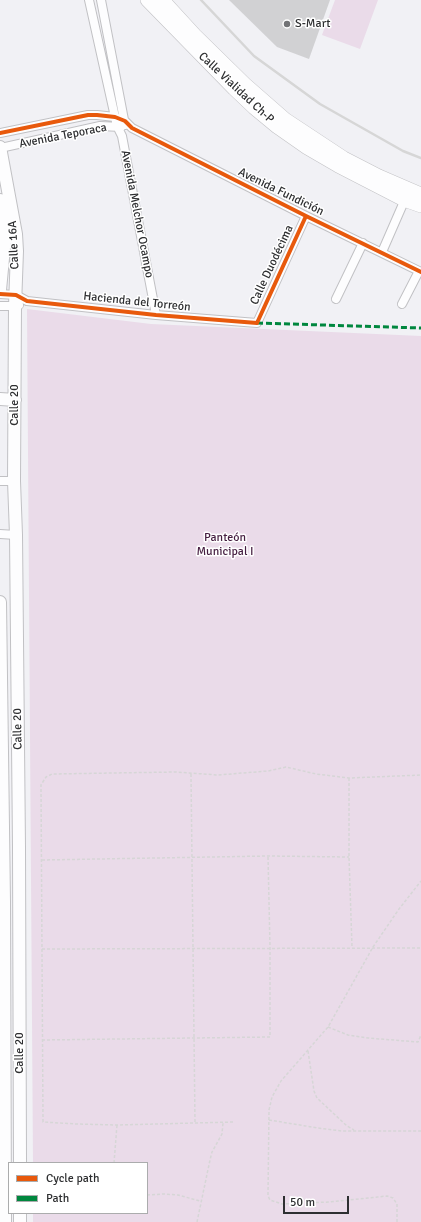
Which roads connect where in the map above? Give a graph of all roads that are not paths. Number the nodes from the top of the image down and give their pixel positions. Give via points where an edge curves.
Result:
1 (89, 0) edge
2 (101, 0) edge
3 (147, 0) edge
4 (163, 0) edge
5 (115, 117) junction
6 (124, 128) junction
7 (0, 134) edge
8 (0, 148) edge
9 (411, 194) edge
10 (0, 200) edge
11 (421, 206) edge
12 (306, 216) junction
13 (363, 243) junction
14 (382, 252) junction
15 (420, 271) edge
16 (0, 290) edge
17 (0, 294) edge
18 (336, 299) dead end
19 (15, 301) junction
20 (402, 304) dead end
21 (0, 306) edge
22 (156, 315) junction
23 (257, 323) joint
24 (0, 399) edge
25 (15, 400) junction
26 (0, 481) edge
27 (14, 481) junction
28 (0, 534) edge
29 (16, 535) junction
30 (0, 602) edge
31 (1, 696) edge
32 (18, 697) junction
33 (19, 848) junction
34 (1, 849) edge
35 (19, 949) junction
36 (4, 950) junction
37 (20, 1162) edge
38 (5, 1222) edge

1 - 5 street, Avenida Melchor Ocampo
2 - 6 street, Avenida Melchor Ocampo
3 - 9 main road, Calle Vialidad Ch-P via 234,89 277,126 338,166
4 - 9 main road, Calle Vialidad Ch-P via 244,84 285,119 344,158
5 - 6 street, Avenida Melchor Ocampo
5 - 7 street, Avenida Teporaca via 88,116
6 - 8 street, Avenida Teporaca via 100,126
6 - 12 street, Avenida Fundición
6 - 22 street, Avenida Melchor Ocampo
8 - 19 main road, Calle 16A via 16,234
9 - 11 main road, Calle Vialidad Ch-P
9 - 14 street
10 - 16 main road, Calle 16A via 5,237
12 - 13 street, Avenida Fundición
12 - 23 street, Calle Duodécima
13 - 14 street, Avenida Fundición
13 - 18 street
14 - 15 street, Avenida Fundición
15 - 20 street
17 - 19 street
19 - 21 street
19 - 22 street, Hacienda del Torreón
19 - 25 main road, Calle 20
22 - 23 street, Hacienda del Torreón
24 - 25 main road
25 - 27 main road, Calle 20
26 - 27 street
27 - 29 main road, Calle 20
28 - 29 street
29 - 32 main road, Calle 20
30 - 31 main road, Calle 20
31 - 32 main road
31 - 34 main road, Calle 20
32 - 33 main road, Calle 20
33 - 34 street
33 - 35 main road, Calle 20
34 - 36 main road, Calle 20
35 - 36 main road
35 - 37 main road, Calle 20
36 - 38 main road, Calle 20

